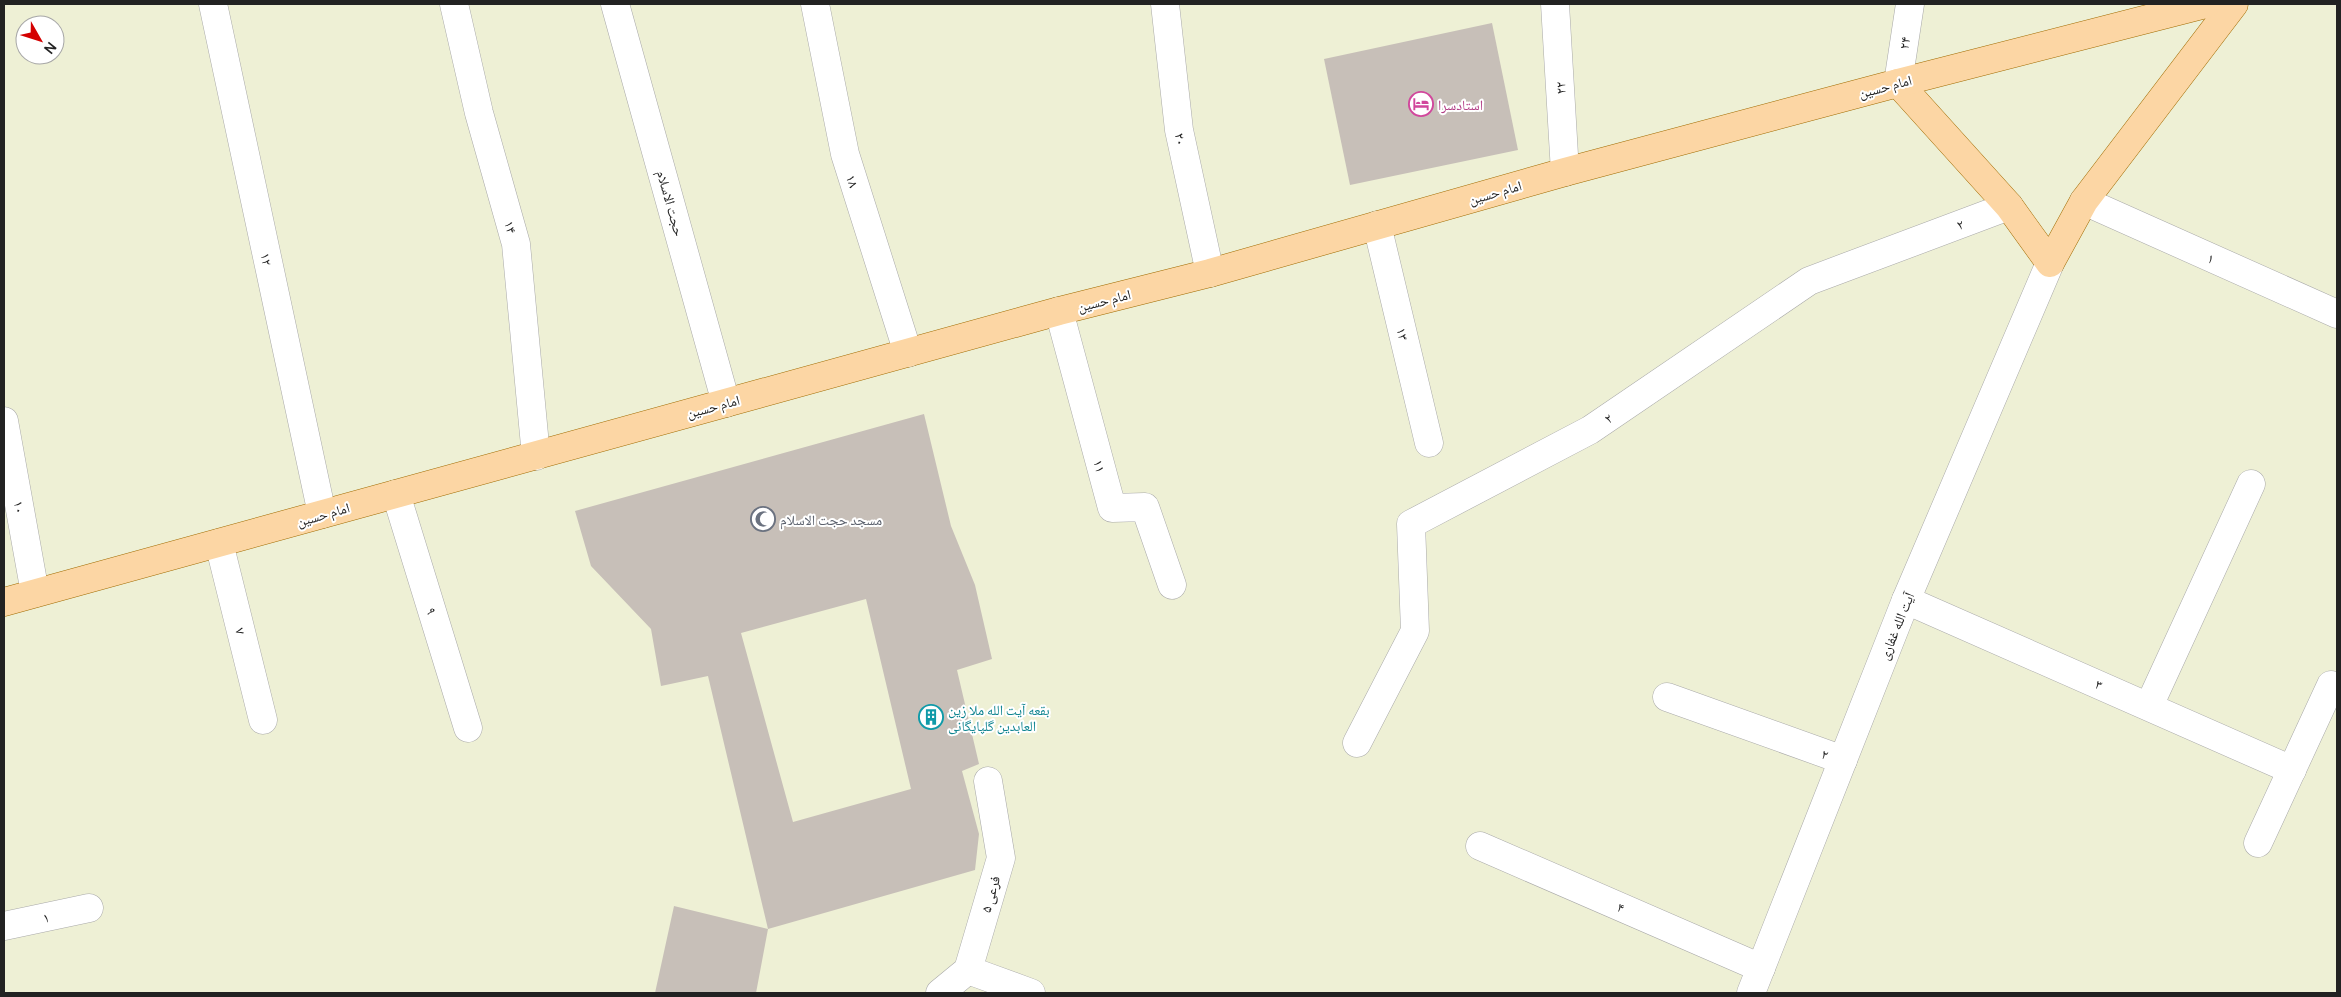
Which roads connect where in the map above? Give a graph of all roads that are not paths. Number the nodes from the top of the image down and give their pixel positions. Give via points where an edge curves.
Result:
1 (213, 4) edge
2 (454, 4) edge
3 (615, 4) edge
4 (815, 4) edge
5 (1165, 4) edge
6 (1555, 4) edge
7 (1910, 4) edge
8 (2206, 4) edge
9 (2234, 4) edge
10 (1898, 83) junction
11 (1565, 172) junction
12 (2084, 202) junction
13 (2009, 206) junction
14 (1378, 225) junction
15 (2050, 264) junction
16 (1210, 273) junction
17 (1059, 311) junction
18 (2337, 314) edge
19 (908, 353) junction
20 (726, 403) junction
21 (4, 421) edge
22 (1429, 442) dead end
23 (536, 456) junction
24 (2251, 484) dead end
25 (396, 494) junction
26 (322, 514) junction
27 (219, 543) junction
28 (1172, 585) dead end
29 (35, 593) junction
30 (1906, 600) junction
31 (4, 602) edge
32 (2331, 686) dead end
33 (1667, 697) dead end
34 (2149, 706) junction
35 (263, 720) dead end
36 (468, 728) dead end
37 (1357, 743) dead end
38 (1843, 760) junction
39 (2292, 770) junction
40 (988, 781) dead end
41 (2258, 843) dead end
42 (1480, 846) dead end
43 (89, 908) dead end
44 (4, 926) edge
45 (1762, 968) junction
46 (968, 970) junction
47 (940, 993) edge
48 (1031, 993) edge
49 (1751, 993) edge

1 - 26 street, ۱۲
2 - 23 street, ۱۴ via 478,113 516,244
3 - 20 street, حجت الاسلام
4 - 19 street, ۱۸ via 844,154
5 - 16 street, ۲۰ via 1179,130
6 - 11 street, ۲۲
7 - 10 street, ۲۴
8 - 10 main road, امام حسین
9 - 12 main road
10 - 11 main road, امام حسین
10 - 13 main road
11 - 14 main road, امام حسین
12 - 15 main road
12 - 18 street, ۱
13 - 15 main road
13 - 37 street, ۲ via 1809,281 1590,430 1411,524 1415,631
14 - 16 main road, امام حسین
14 - 22 street, ۱۳
15 - 30 street, آیت الله غفاری
16 - 17 main road, امام حسین
17 - 19 main road, امام حسین
17 - 28 street, ۱۱ via 1112,508 1145,507
19 - 20 main road, امام حسین
20 - 23 main road, امام حسین
21 - 29 street, ۱۰
23 - 25 main road, امام حسین
24 - 34 street
25 - 26 main road, امام حسین
25 - 36 street, ۹
26 - 27 main road, امام حسین
27 - 29 main road, امام حسین
27 - 35 street, ۷
29 - 31 main road, امام حسین
30 - 34 street, ۳
30 - 38 street, آیت الله غفاری
32 - 39 street
33 - 38 street, ۲
34 - 39 street, ۳
38 - 45 street, آیت الله غفاری
39 - 41 street
40 - 46 street, فرعی ۵ via 1000,858
42 - 45 street, ۴
43 - 44 street, ۱
45 - 49 street, آیت الله غفاری
46 - 47 street
46 - 48 street

